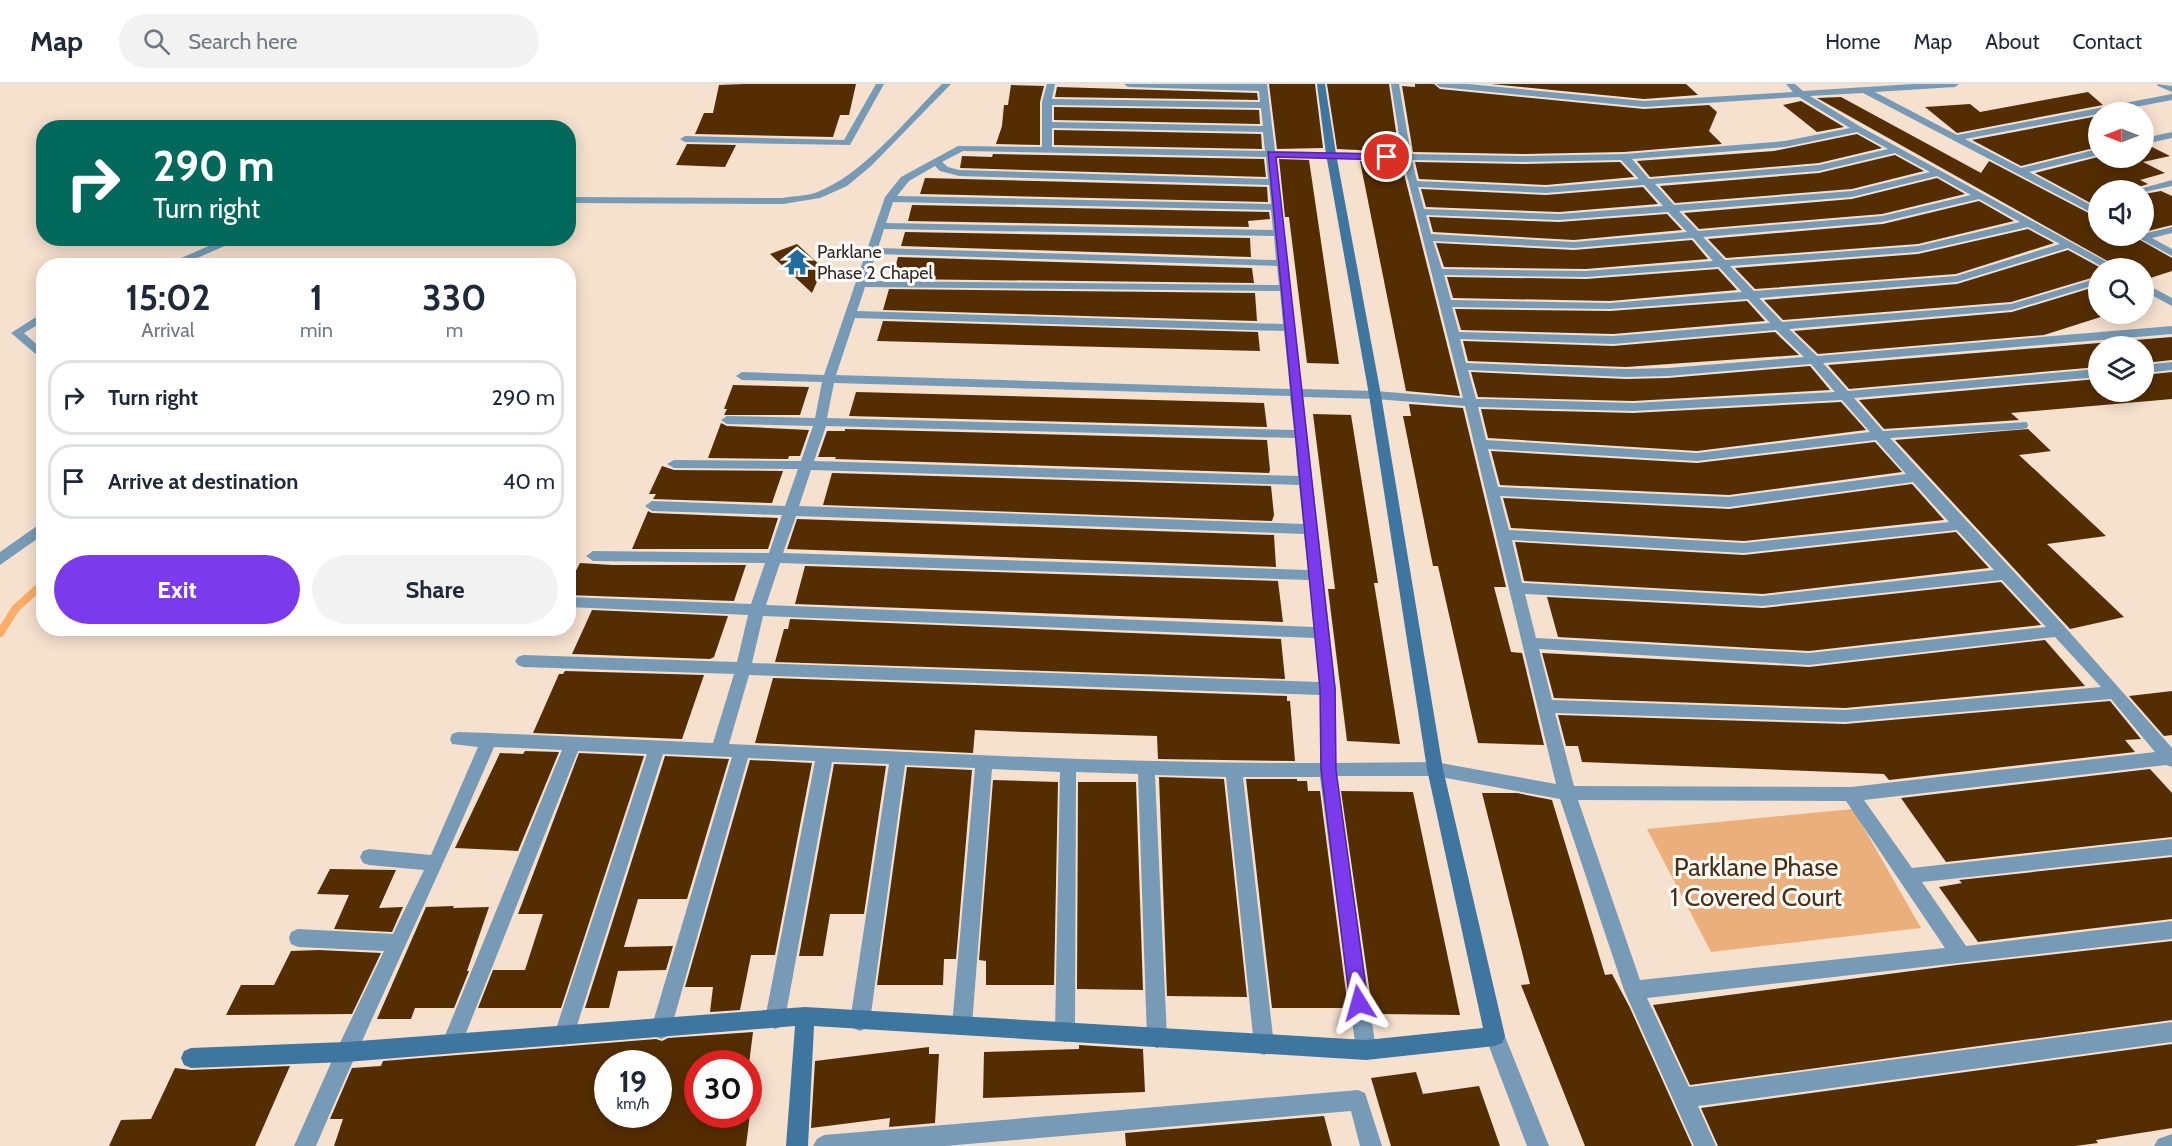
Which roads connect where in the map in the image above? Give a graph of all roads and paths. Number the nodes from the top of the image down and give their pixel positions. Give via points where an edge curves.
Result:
1 (880, 84) edge
2 (947, 84) edge
3 (1051, 84) edge
4 (1128, 84) edge
5 (1321, 84) edge
6 (1395, 84) edge
7 (1440, 84) edge
8 (1790, 84) edge
9 (1955, 84) edge
10 (2161, 84) edge
11 (1263, 86) edge
12 (2172, 89) edge
13 (1864, 90) junction
14 (1802, 95) junction
15 (2172, 97) edge
16 (1047, 102) junction
17 (1266, 105) junction
18 (1046, 125) junction
19 (1268, 129) junction
20 (1858, 129) junction
21 (2172, 135) edge
22 (1954, 138) junction
23 (2154, 139) edge
24 (685, 140) dead end
25 (1047, 149) junction
26 (1897, 150) junction
27 (1271, 154) junction
28 (1331, 154) junction
29 (2088, 154) edge
30 (1624, 157) junction
31 (1406, 158) junction
32 (935, 161) junction
33 (2018, 172) junction
34 (1939, 173) junction
35 (1274, 182) junction
36 (1647, 182) junction
37 (2172, 183) edge
38 (1414, 184) junction
39 (2154, 187) edge
40 (1979, 196) junction
41 (890, 198) junction
42 (576, 200) edge
43 (2088, 204) edge
44 (2083, 205) junction
45 (1276, 207) junction
46 (1670, 208) junction
47 (2088, 208) edge
48 (1422, 212) junction
49 (2030, 224) junction
50 (879, 226) junction
51 (2172, 230) edge
52 (1279, 233) junction
53 (2154, 234) edge
54 (1695, 235) junction
55 (1426, 237) junction
56 (2154, 243) edge
57 (2068, 244) junction
58 (218, 246) edge
59 (872, 251) junction
60 (2172, 253) edge
61 (188, 258) edge
62 (2094, 258) edge
63 (1282, 263) junction
64 (1722, 263) junction
65 (1438, 272) junction
66 (861, 284) junction
67 (2088, 284) edge
68 (1285, 288) junction
69 (1749, 293) junction
70 (2167, 294) edge
71 (1445, 303) junction
72 (2172, 303) edge
73 (851, 314) junction
74 (36, 320) edge
75 (1779, 326) junction
76 (1289, 328) junction
77 (2172, 330) edge
78 (1453, 335) junction
79 (36, 351) edge
80 (1813, 359) junction
81 (1461, 366) junction
82 (2172, 366) edge
83 (2154, 368) edge
84 (2088, 374) edge
85 (742, 376) dead end
86 (829, 377) junction
87 (1296, 393) junction
88 (1376, 395) junction
89 (1843, 395) junction
90 (1470, 404) junction
91 (727, 420) dead end
92 (820, 424) junction
93 (2022, 425) dead end
94 (1300, 434) junction
95 (1880, 435) junction
96 (1481, 444) junction
97 (674, 464) dead end
98 (805, 465) junction
99 (1916, 477) junction
100 (1306, 481) junction
101 (1492, 491) junction
102 (652, 506) dead end
103 (792, 511) junction
104 (1962, 525) junction
105 (1311, 529) junction
106 (36, 532) edge
107 (1503, 535) junction
108 (593, 556) dead end
109 (775, 558) junction
110 (0, 560) edge
111 (2007, 574) junction
112 (1316, 575) junction
113 (1516, 588) junction
114 (576, 602) edge
115 (757, 609) junction
116 (2060, 632) junction
117 (1321, 633) junction
118 (1530, 643) junction
119 (523, 661) dead end
120 (743, 669) junction
121 (1328, 689) junction
122 (2115, 692) junction
123 (1546, 706) junction
124 (458, 739) dead end
125 (489, 740) junction
126 (573, 743) junction
127 (657, 747) junction
128 (719, 749) junction
129 (742, 750) junction
130 (825, 754) junction
131 (898, 757) junction
132 (2171, 758) edge
133 (984, 761) junction
134 (1068, 765) junction
135 (1146, 766) junction
136 (1435, 769) junction
137 (1234, 770) junction
138 (1328, 770) junction
139 (1567, 793) junction
140 (1851, 794) junction
141 (2172, 848) edge
142 (369, 857) dead end
143 (436, 863) junction
144 (1908, 876) junction
145 (2172, 930) edge
146 (298, 938) dead end
147 (398, 943) junction
148 (1961, 956) junction
149 (1634, 990) junction
150 (805, 1016) junction
151 (775, 1019) junction
152 (860, 1021) junction
153 (962, 1025) junction
154 (661, 1029) junction
155 (1065, 1032) junction
156 (2172, 1032) edge
157 (564, 1035) junction
158 (1495, 1036) junction
159 (1157, 1038) junction
160 (452, 1043) junction
161 (1264, 1045) junction
162 (1366, 1050) junction
163 (346, 1053) junction
164 (191, 1058) dead end
165 (1683, 1098) junction
166 (2172, 1145) edge
167 (305, 1146) edge
168 (797, 1146) edge
169 (824, 1146) edge
170 (1371, 1146) edge
171 (1538, 1146) edge
172 (1705, 1146) edge
173 (2165, 1146) edge

1 - 24 street via 847,143
2 - 42 street via 862,170 816,196 783,201
3 - 16 street
4 - 11 street
5 - 28 street
6 - 31 street
7 - 14 street via 1644,104
8 - 14 street
9 - 13 street
10 - 12 street
11 - 17 street
13 - 14 street
13 - 22 street
14 - 20 street
15 - 22 street
16 - 17 street
16 - 18 street
17 - 19 street
18 - 19 street
18 - 25 street
19 - 27 street
20 - 26 street
20 - 30 street via 1785,144
21 - 23 street
22 - 33 street
25 - 27 street
25 - 32 street via 961,148
26 - 34 street
26 - 36 street via 1819,168
27 - 28 street
27 - 35 street
28 - 31 street
28 - 88 street
29 - 33 street
30 - 31 street
30 - 36 street
31 - 38 street
32 - 35 street via 944,169 959,173
32 - 41 street via 905,179
33 - 44 street
34 - 40 street
34 - 46 street via 1852,194
35 - 45 street
36 - 38 street via 1546,190
36 - 46 street
37 - 39 street
38 - 48 street
40 - 49 street
40 - 54 street via 1882,219
41 - 45 street
41 - 50 street
43 - 44 street
44 - 47 street
45 - 52 street
46 - 48 street via 1559,217
46 - 54 street
48 - 55 street
49 - 57 street
49 - 64 street via 1918,249
50 - 52 street
50 - 59 street
51 - 53 street
52 - 63 street
54 - 55 street via 1574,245
54 - 64 street
55 - 65 street
56 - 60 street
57 - 62 street
57 - 69 street via 1957,279
58 - 61 street
59 - 63 street
59 - 66 street
63 - 68 street
64 - 65 street via 1586,274
64 - 69 street
65 - 71 street
66 - 68 street
66 - 73 street
67 - 75 street via 2012,307
68 - 76 street
69 - 71 street via 1610,306
69 - 75 street
70 - 72 street
71 - 78 street
73 - 76 street
73 - 86 street
74 - 79 street via 17,333
75 - 78 street via 1613,340
75 - 80 street
76 - 87 street
77 - 80 street
78 - 81 street
80 - 81 street via 1647,372
80 - 89 street
81 - 90 street
82 - 83 street
84 - 89 street
85 - 86 street
86 - 87 street
86 - 92 street
87 - 88 street
87 - 94 street
88 - 90 street
88 - 136 street
89 - 90 street via 1668,406
89 - 95 street
90 - 96 street
91 - 92 street
92 - 94 street
92 - 98 street
93 - 95 street
94 - 100 street
95 - 96 street via 1697,457
95 - 99 street
96 - 101 street
97 - 98 street
98 - 100 street
98 - 103 street
99 - 101 street via 1729,502
99 - 104 street
100 - 105 street
101 - 107 street
102 - 103 street
103 - 105 street
103 - 109 street
104 - 107 street via 1744,548
104 - 111 street
105 - 112 street
106 - 110 street
107 - 113 street
108 - 109 street
109 - 112 street
109 - 115 street
111 - 113 street via 1763,601
111 - 116 street
112 - 117 street
113 - 118 street
114 - 115 street
115 - 117 street
115 - 120 street
116 - 118 street via 1809,659
116 - 122 street
117 - 121 street
118 - 123 street
119 - 120 street
120 - 121 street
120 - 128 street
121 - 138 street
122 - 123 street via 1845,716
122 - 132 street
123 - 139 street
124 - 125 street
125 - 126 street
125 - 143 street
126 - 127 street
126 - 160 street
127 - 128 street
127 - 157 street
128 - 129 street
129 - 130 street
129 - 154 street
130 - 131 street
130 - 151 street
131 - 133 street
131 - 152 street
132 - 140 street
133 - 134 street
133 - 153 street
134 - 135 street
134 - 155 street
135 - 137 street
135 - 159 street
136 - 138 street
136 - 139 street
136 - 158 street
137 - 138 street
137 - 161 street
138 - 162 street
139 - 140 street
139 - 149 street
140 - 144 street
141 - 144 street
142 - 143 street
143 - 147 street
144 - 148 street
145 - 148 street
146 - 147 street
147 - 163 street
148 - 149 street
149 - 165 street
150 - 151 street
150 - 152 street
150 - 168 street
151 - 154 street
152 - 153 street
153 - 155 street
154 - 157 street
155 - 159 street
156 - 165 street
157 - 160 street
158 - 162 street
158 - 171 street
159 - 161 street
160 - 163 street
161 - 162 street
163 - 164 street
163 - 167 street
165 - 172 street
166 - 173 street
169 - 170 street via 1358,1100

